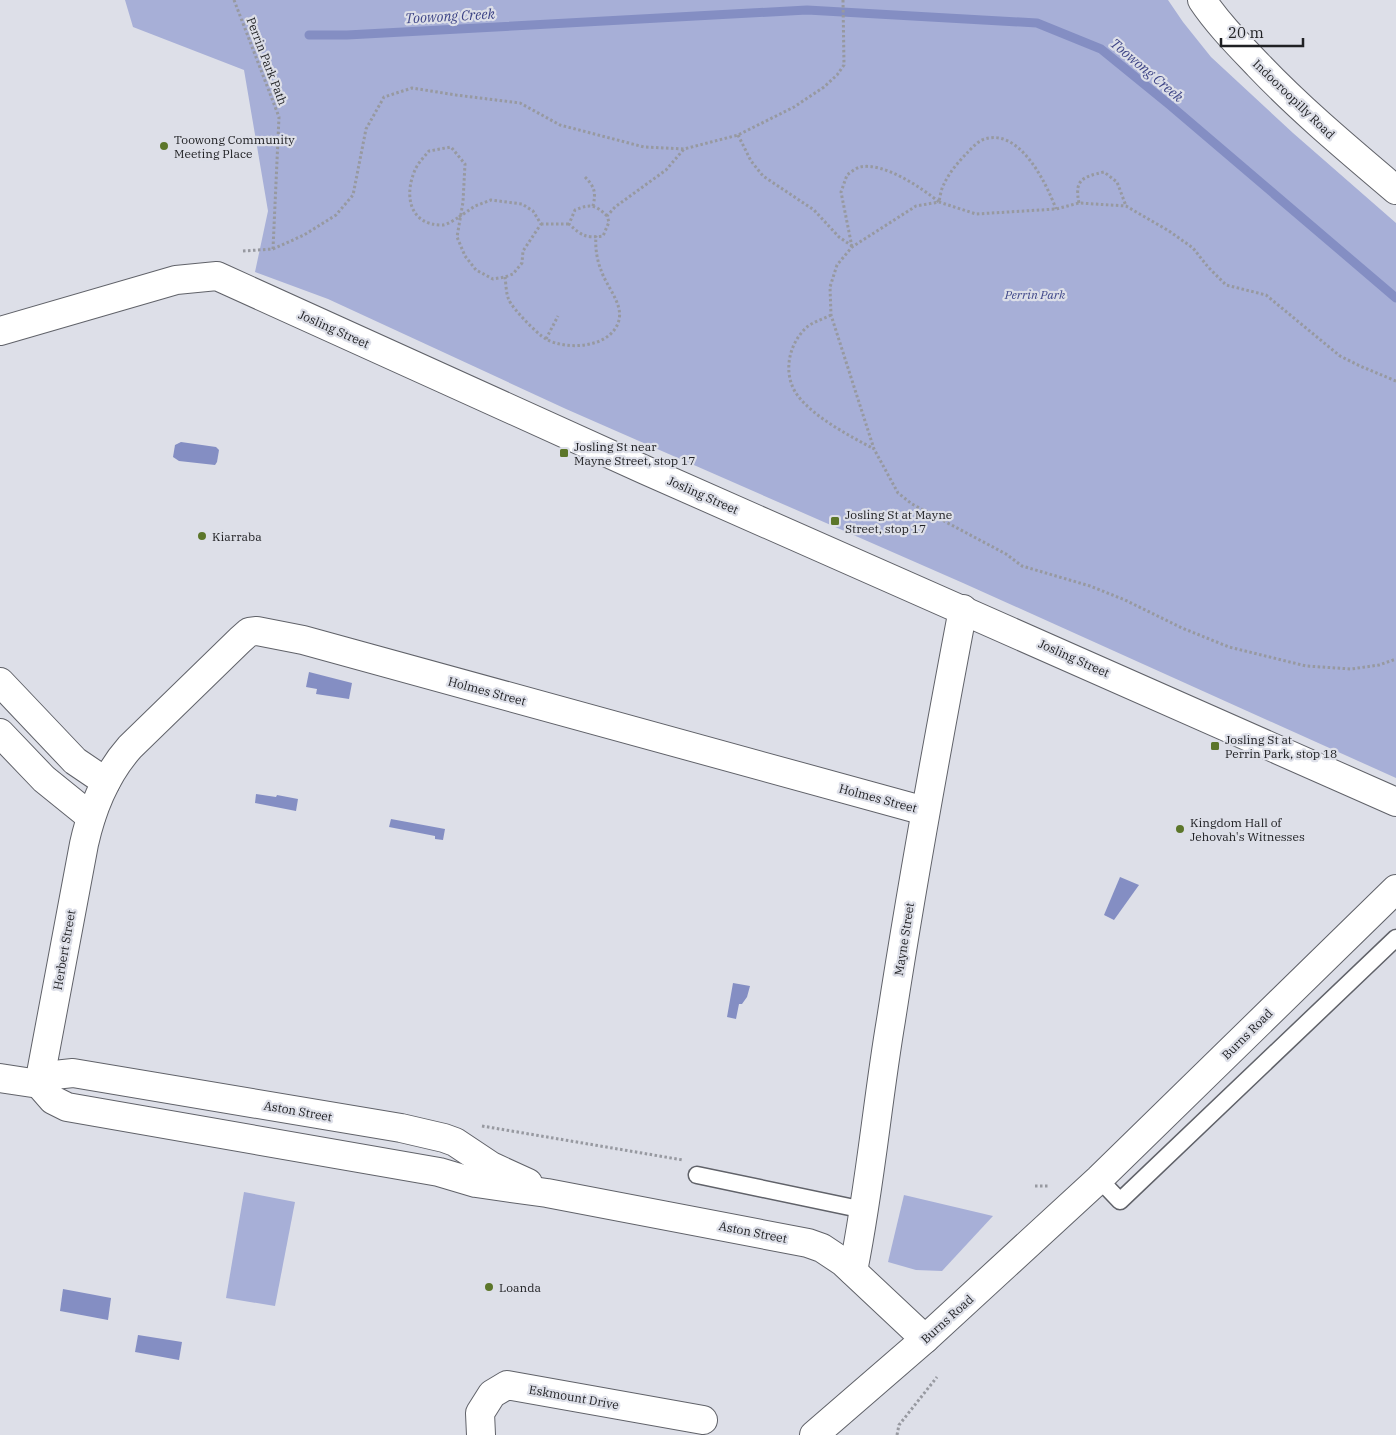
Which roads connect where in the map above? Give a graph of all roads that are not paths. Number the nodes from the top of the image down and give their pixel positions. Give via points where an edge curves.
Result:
1 (1202, 0) edge
2 (1396, 190) edge
3 (0, 331) edge
4 (963, 609) junction
5 (0, 682) edge
6 (0, 733) edge
7 (106, 782) junction
8 (1396, 802) edge
9 (925, 811) junction
10 (91, 818) junction
11 (1392, 900) edge
12 (1396, 938) edge
13 (0, 1078) edge
14 (39, 1084) junction
15 (697, 1175) road end
16 (1099, 1179) junction
17 (547, 1193) junction
18 (864, 1210) junction
19 (852, 1271) junction
20 (925, 1340) junction
21 (703, 1420) dead end
22 (481, 1435) edge
23 (814, 1435) edge

1 - 2 street, Indooroopilly Road via 1238,45 1281,89
3 - 4 street, Josling Street via 176,280 217,276 645,470
4 - 8 street, Josling Street
4 - 9 street, Mayne Street
5 - 7 street via 74,761
6 - 10 street via 44,779
7 - 9 street, Holmes Street via 130,747 249,632 261,631
7 - 10 street, Herbert Street
9 - 18 street, Mayne Street via 890,1021
10 - 14 street, Herbert Street via 76,879
11 - 16 street, Burns Road
12 - 16 lane via 1120,1201
13 - 14 street
14 - 17 street, Aston Street via 53,1100 67,1107 439,1172 483,1185
14 - 17 street, Aston Street via 54,1075 73,1073 401,1128 456,1142 492,1166
15 - 18 lane
16 - 20 street, Burns Road
17 - 19 street, Aston Street via 800,1241 828,1251
18 - 19 street, Mayne Street
19 - 20 street, Aston Street
20 - 23 street, Burns Road
21 - 22 street, Eskmount Drive via 507,1386 492,1394 480,1413

